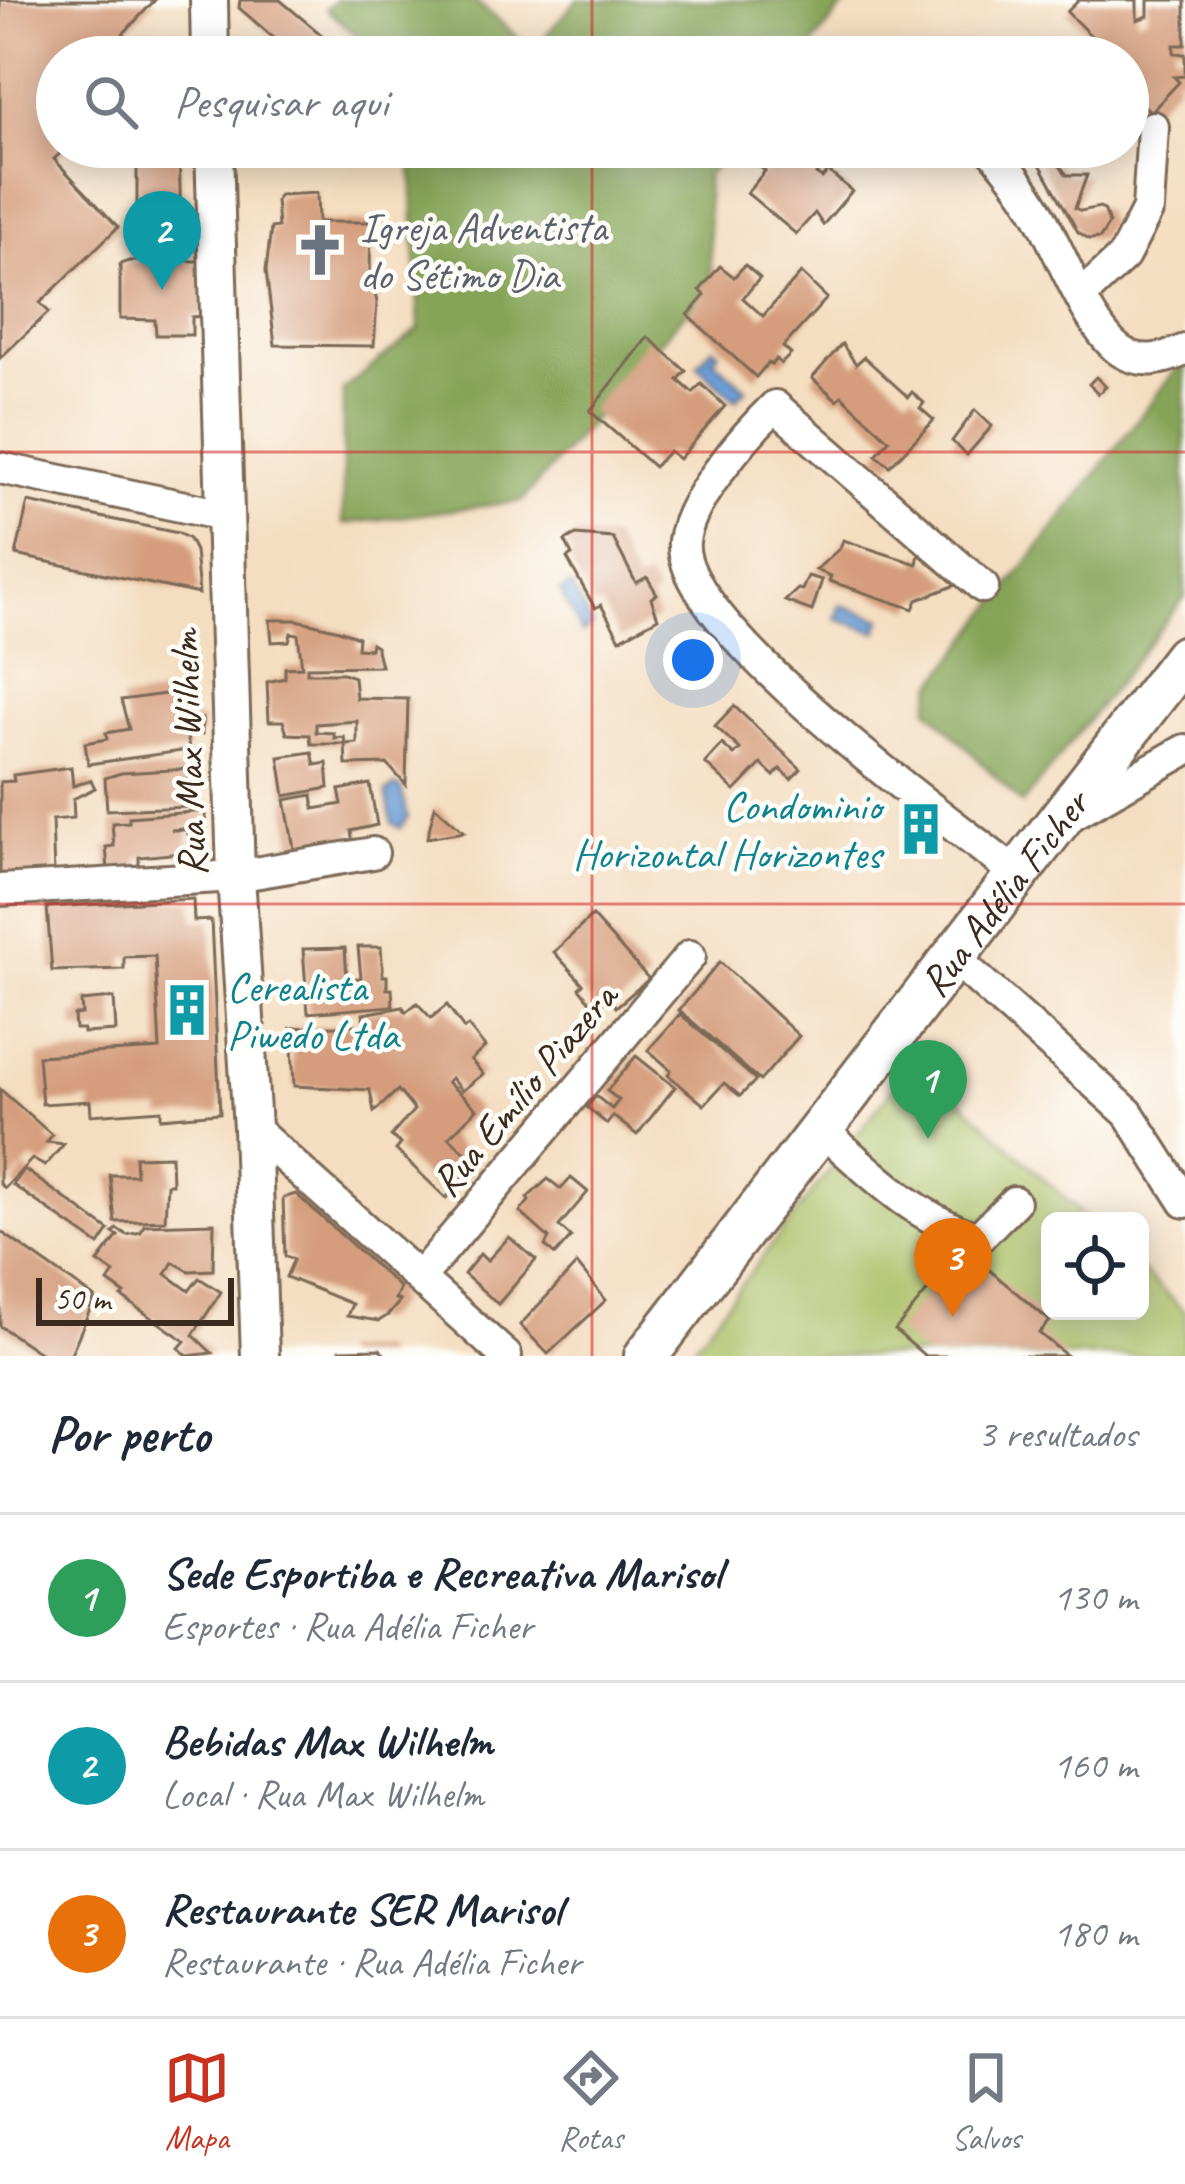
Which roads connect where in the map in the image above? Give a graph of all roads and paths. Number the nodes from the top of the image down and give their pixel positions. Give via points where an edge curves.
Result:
1 (209, 0) edge
2 (210, 36) edge
3 (1153, 127) dead end
4 (215, 168) edge
5 (1007, 168) edge
6 (1083, 294) junction
7 (1185, 350) edge
8 (0, 469) edge
9 (223, 515) junction
10 (983, 586) dead end
11 (1185, 657) edge
12 (1185, 749) edge
13 (1053, 825) junction
14 (373, 853) dead end
15 (1015, 873) junction
16 (236, 876) junction
17 (0, 890) edge
18 (690, 956) dead end
19 (952, 956) junction
20 (252, 1128) junction
21 (820, 1129) junction
22 (1014, 1202) dead end
23 (1185, 1202) edge
24 (420, 1277) junction
25 (260, 1356) edge
26 (506, 1356) edge
27 (646, 1356) edge

1 - 2 main road
3 - 6 street via 1148,209 1124,256
4 - 9 main road, Rua Max Wilhelm
5 - 6 street
6 - 7 street via 1092,319 1123,352 1161,361
8 - 9 street
9 - 16 main road, Rua Max Wilhelm
10 - 15 street via 775,406 733,453 683,544 692,577 724,623 858,754
11 - 13 highway, Rua Adélia Ficher
12 - 13 street
13 - 15 highway, Rua Adélia Ficher
14 - 16 street
15 - 19 highway, Rua Adélia Ficher
16 - 17 street
16 - 20 main road, Rua Max Wilhelm
18 - 24 street, Rua Emílio Piazera
19 - 21 highway, Rua Adélia Ficher
19 - 23 street via 1128,1113
20 - 24 street
20 - 25 main road, Rua Max Wilhelm
21 - 22 street via 911,1208 977,1239
21 - 27 highway, Rua Adélia Ficher
24 - 26 street

